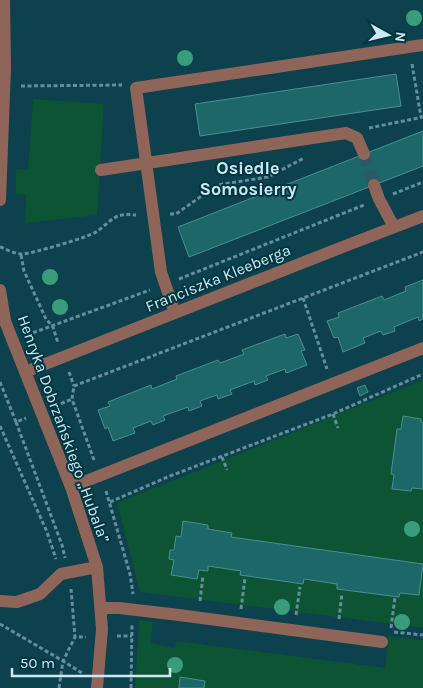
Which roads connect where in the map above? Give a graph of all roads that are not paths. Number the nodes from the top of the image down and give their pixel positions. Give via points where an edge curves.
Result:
1 (4, 0) edge
2 (423, 45) edge
3 (364, 154) tunnel mouth
4 (147, 164) junction
5 (101, 170) dead end
6 (374, 184) tunnel mouth
7 (0, 200) edge
8 (423, 216) edge
9 (394, 227) junction
10 (0, 290) edge
11 (175, 313) junction
12 (423, 348) edge
13 (25, 372) junction
14 (71, 487) junction
15 (97, 567) junction
16 (0, 601) edge
17 (101, 608) junction
18 (386, 637) road end
19 (98, 685) edge

1 - 7 street
2 - 4 street via 136,88
3 - 4 street via 358,138 346,133
4 - 5 street
4 - 11 street via 164,285
6 - 9 street
8 - 9 street, Franciszka Kleeberga
9 - 11 street, Franciszka Kleeberga
10 - 13 street, Henryka Dobrzańskiego „Hubala” via 6,321
11 - 13 street, Franciszka Kleeberga
12 - 14 street
13 - 14 street, Henryka Dobrzańskiego „Hubala”
14 - 15 street, Henryka Dobrzańskiego „Hubala”
15 - 16 street via 65,573 40,594 17,602
15 - 17 street, Henryka Dobrzańskiego „Hubala”
17 - 18 street
17 - 19 street, Henryka Dobrzańskiego „Hubala”

